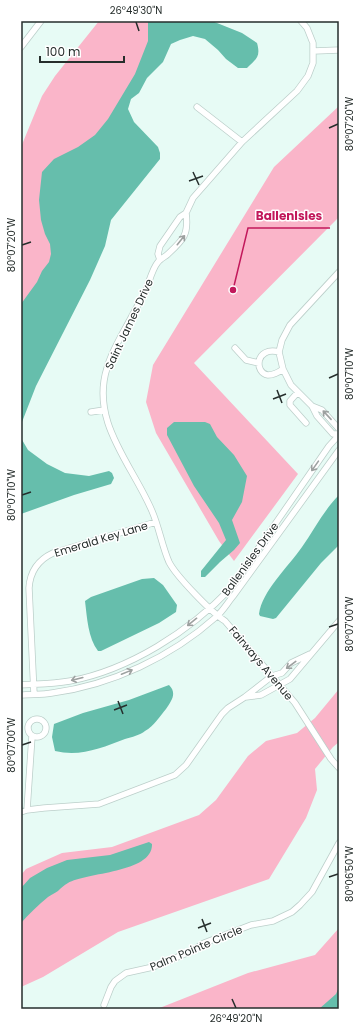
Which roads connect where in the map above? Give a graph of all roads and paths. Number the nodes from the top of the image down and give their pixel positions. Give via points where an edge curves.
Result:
1 (40, 21) edge
2 (302, 21) edge
3 (21, 47) edge
4 (339, 50) edge
5 (314, 51) junction
6 (197, 107) dead end
7 (242, 142) junction
8 (186, 213) junction
9 (160, 260) junction
10 (339, 272) edge
11 (235, 348) dead end
12 (279, 352) junction
13 (259, 363) junction
14 (283, 369) junction
15 (298, 392) junction
16 (312, 406) junction
17 (104, 410) junction
18 (91, 412) dead end
19 (306, 423) dead end
20 (339, 429) edge
21 (339, 434) edge
22 (339, 450) edge
23 (156, 522) junction
24 (209, 609) junction
25 (217, 616) junction
26 (339, 621) edge
27 (310, 654) junction
28 (272, 676) junction
29 (34, 684) junction
30 (21, 685) edge
31 (280, 685) junction
32 (34, 694) junction
33 (21, 695) edge
34 (245, 697) junction
35 (32, 736) dead end
36 (339, 768) edge
37 (27, 810) junction
38 (21, 812) edge
39 (339, 843) edge
40 (104, 1006) dead end

1 - 3 street
2 - 5 street, Saint James Drive via 311,36
4 - 5 street
5 - 7 street, Saint James Drive via 312,67 303,84
6 - 7 street
7 - 8 street, Saint James Drive via 193,198
8 - 9 street, Saint James Drive via 180,217 160,246
9 -> 8 street, Saint James Drive via 185,236
9 - 17 street, Saint James Drive via 109,361 104,380
10 - 12 street via 290,325
11 - 13 street via 246,360
12 - 13 street via 272,350 264,353
12 - 14 street
13 - 14 street via 262,371 269,375
14 - 15 street via 291,385
15 - 16 street
15 - 19 street via 290,401 290,405
20 -> 16 street via 322,410
16 - 21 street via 333,434
17 - 18 street
17 - 23 street, Saint James Drive via 116,444
21 -> 24 street, Ballenisles Drive via 231,588
22 - 25 street, Ballenisles Drive
23 - 24 street, Fairways Avenue via 172,567
23 - 29 street, Emerald Key Lane via 53,553 44,557 35,567 29,588
24 - 25 street, Fairways Avenue
24 -> 29 street, Ballenisles Drive via 181,631 138,657 78,679
25 - 28 street, Fairways Avenue via 225,621
32 -> 25 street, Ballenisles Drive via 90,685 140,667 174,647
26 - 27 street
27 -> 28 street via 291,663 282,673
27 - 31 street via 290,679
28 - 31 street, Fairways Avenue
28 - 34 street
29 - 30 street, Ballenisles Drive
29 - 32 street, Emerald Key Lane
31 - 34 street via 261,695
31 - 36 street, Fairways Avenue
32 - 33 street, Ballenisles Drive
34 - 37 street via 222,714 186,765 175,775 100,804
35 - 37 street
37 - 38 street
39 - 40 street, Palm Pointe Circle via 312,892 292,912 204,943 192,951 153,967 126,973 115,981

